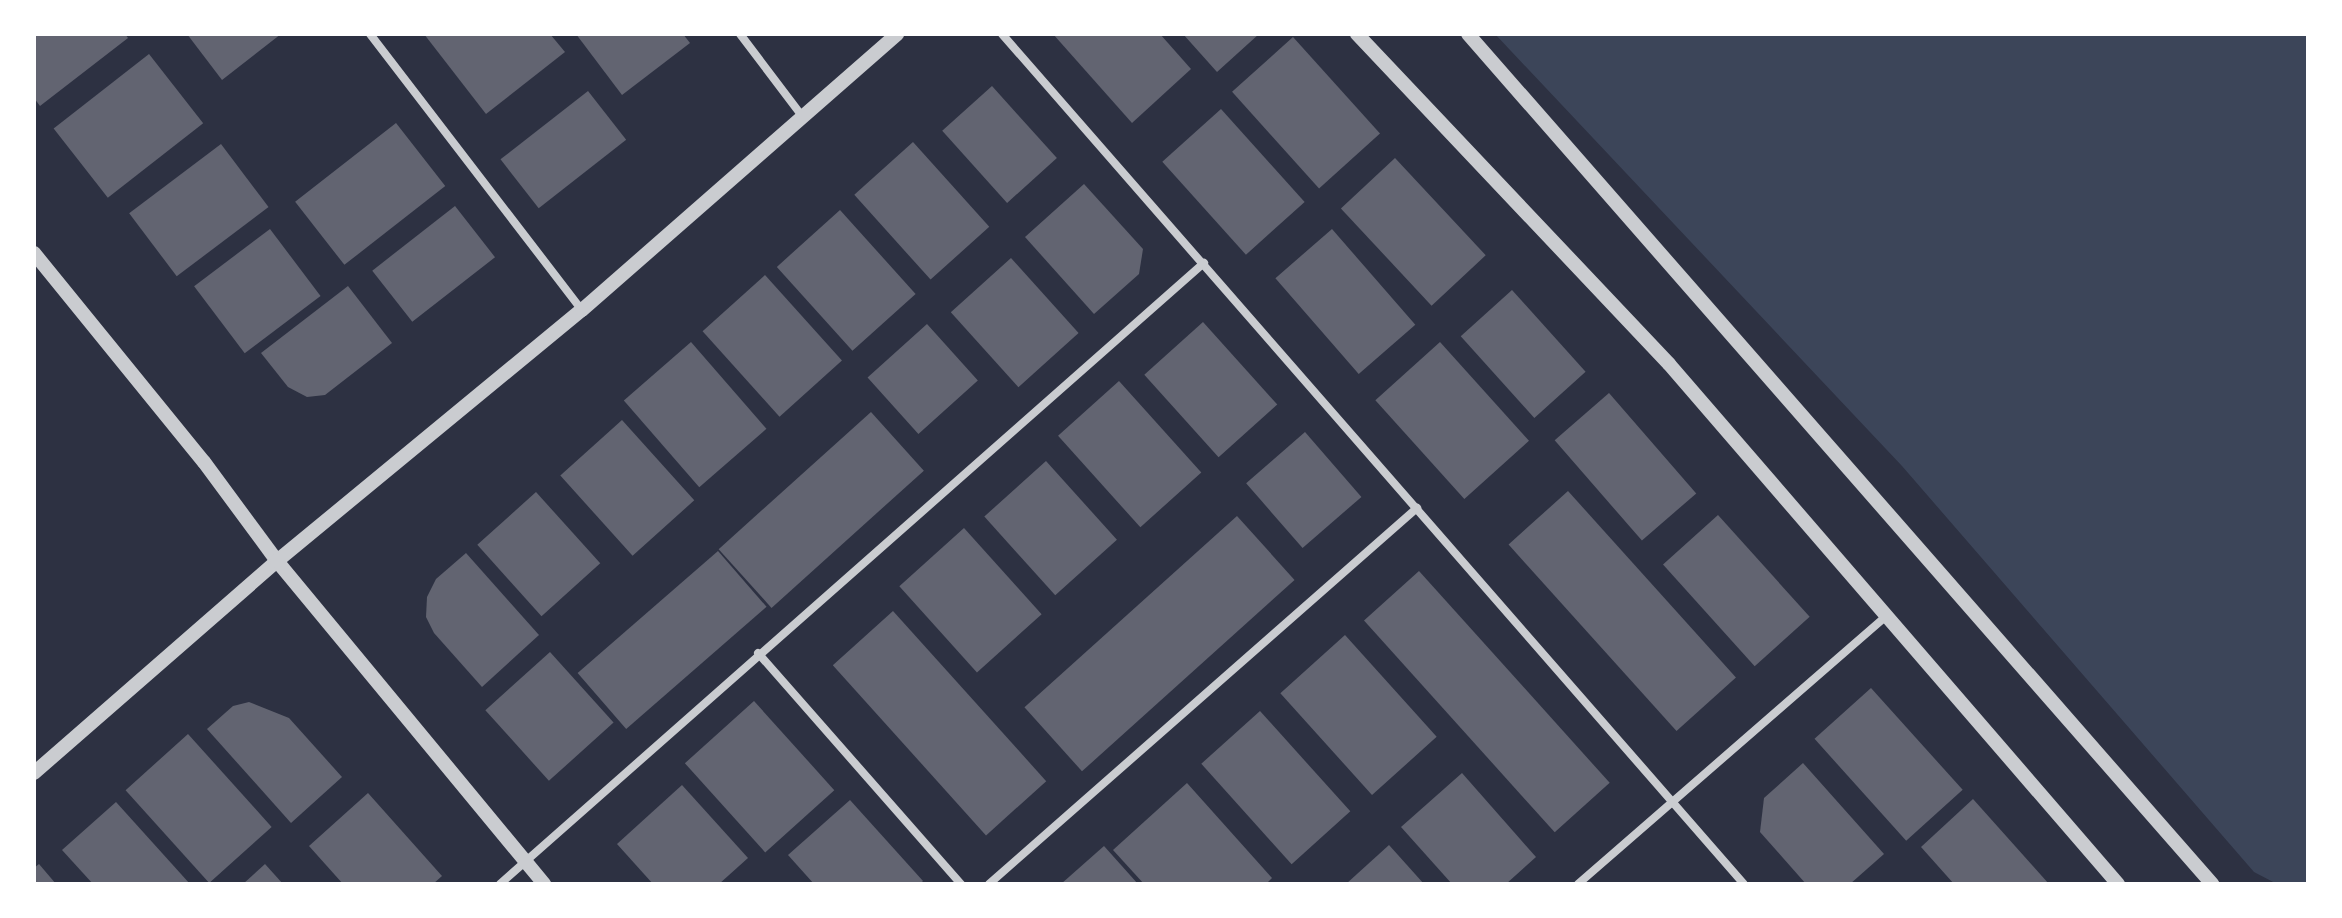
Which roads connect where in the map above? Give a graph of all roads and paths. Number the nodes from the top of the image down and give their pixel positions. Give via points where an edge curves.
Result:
1 (370, 34) edge
2 (740, 34) edge
3 (897, 34) edge
4 (1002, 34) edge
5 (1357, 34) edge
6 (1468, 34) edge
7 (802, 116) junction
8 (34, 253) edge
9 (1204, 263) junction
10 (582, 310) junction
11 (1417, 508) junction
12 (277, 561) junction
13 (1885, 617) junction
14 (758, 653) junction
15 (34, 773) edge
16 (1674, 800) junction
17 (524, 862) junction
18 (500, 884) edge
19 (544, 884) edge
20 (961, 884) edge
21 (989, 884) edge
22 (1578, 884) edge
23 (1744, 884) edge
24 (2118, 884) edge
25 (2212, 884) edge

1 - 10 street
2 - 7 street
3 - 7 street
4 - 9 street
5 - 13 street via 1669,364
6 - 25 street
7 - 10 street
8 - 12 street via 204,462
9 - 11 street
9 - 14 street
10 - 12 street
11 - 16 street
11 - 21 street
12 - 15 street
12 - 17 street
13 - 16 street
13 - 24 street
14 - 17 street
14 - 20 street
16 - 22 street
16 - 23 street
17 - 18 street
17 - 19 street

